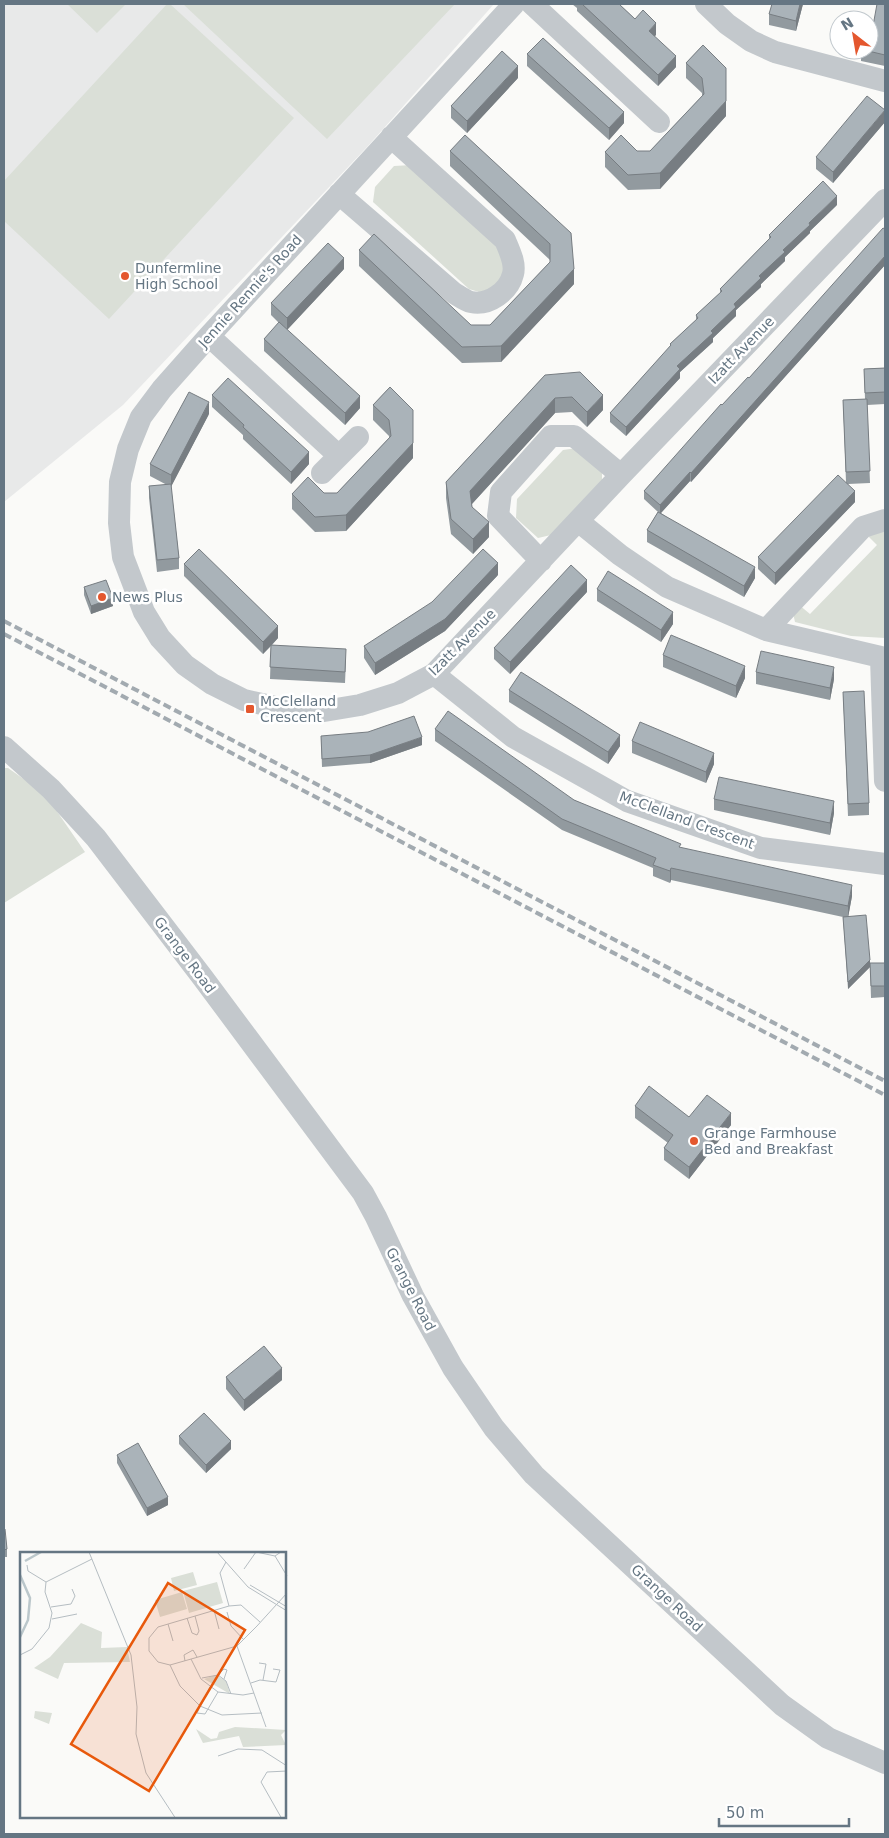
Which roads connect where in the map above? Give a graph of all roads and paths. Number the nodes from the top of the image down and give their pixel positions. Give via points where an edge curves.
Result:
1 (514, 4) edge
2 (532, 4) edge
3 (706, 4) edge
4 (885, 81) edge
5 (659, 122) dead end
6 (391, 137) junction
7 (339, 194) junction
8 (885, 200) edge
9 (209, 336) junction
10 (162, 389) joint
11 (358, 437) dead end
12 (339, 456) junction
13 (322, 473) dead end
14 (621, 475) junction
15 (885, 520) edge
16 (578, 521) junction
17 (541, 561) junction
18 (766, 630) junction
19 (883, 658) edge
20 (434, 674) junction
21 (4, 747) edge
22 (885, 782) edge
23 (885, 864) edge
24 (885, 1763) edge

1 - 6 street, Jennie Rennie's Road
2 - 5 street
3 - 4 street via 750,41 774,52
6 - 7 street, Jennie Rennie's Road
6 - 7 street via 505,240 512,255 514,274 505,289 489,302 472,302 454,293
7 - 9 street, Jennie Rennie's Road
8 - 14 street, Izatt Avenue
9 - 10 street, Jennie Rennie's Road
9 - 12 street
10 - 20 street, Izatt Avenue via 142,418 128,449 120,482 119,523 123,557 144,612 160,638 179,658 212,684 244,700 318,712 360,705 398,693
11 - 12 street
12 - 13 street
14 - 16 street, Izatt Avenue
14 - 17 street via 574,436 551,436 501,492 498,516
15 - 18 street via 863,527
16 - 17 street, Izatt Avenue
16 - 18 street via 667,587
17 - 20 street, Izatt Avenue
18 - 19 street
19 - 22 street
20 - 23 street, McClelland Crescent via 513,737 627,801 761,848
21 - 24 street, Grange Road via 51,789 96,838 363,1193 413,1296 453,1368 494,1428 534,1475 782,1705 828,1738

